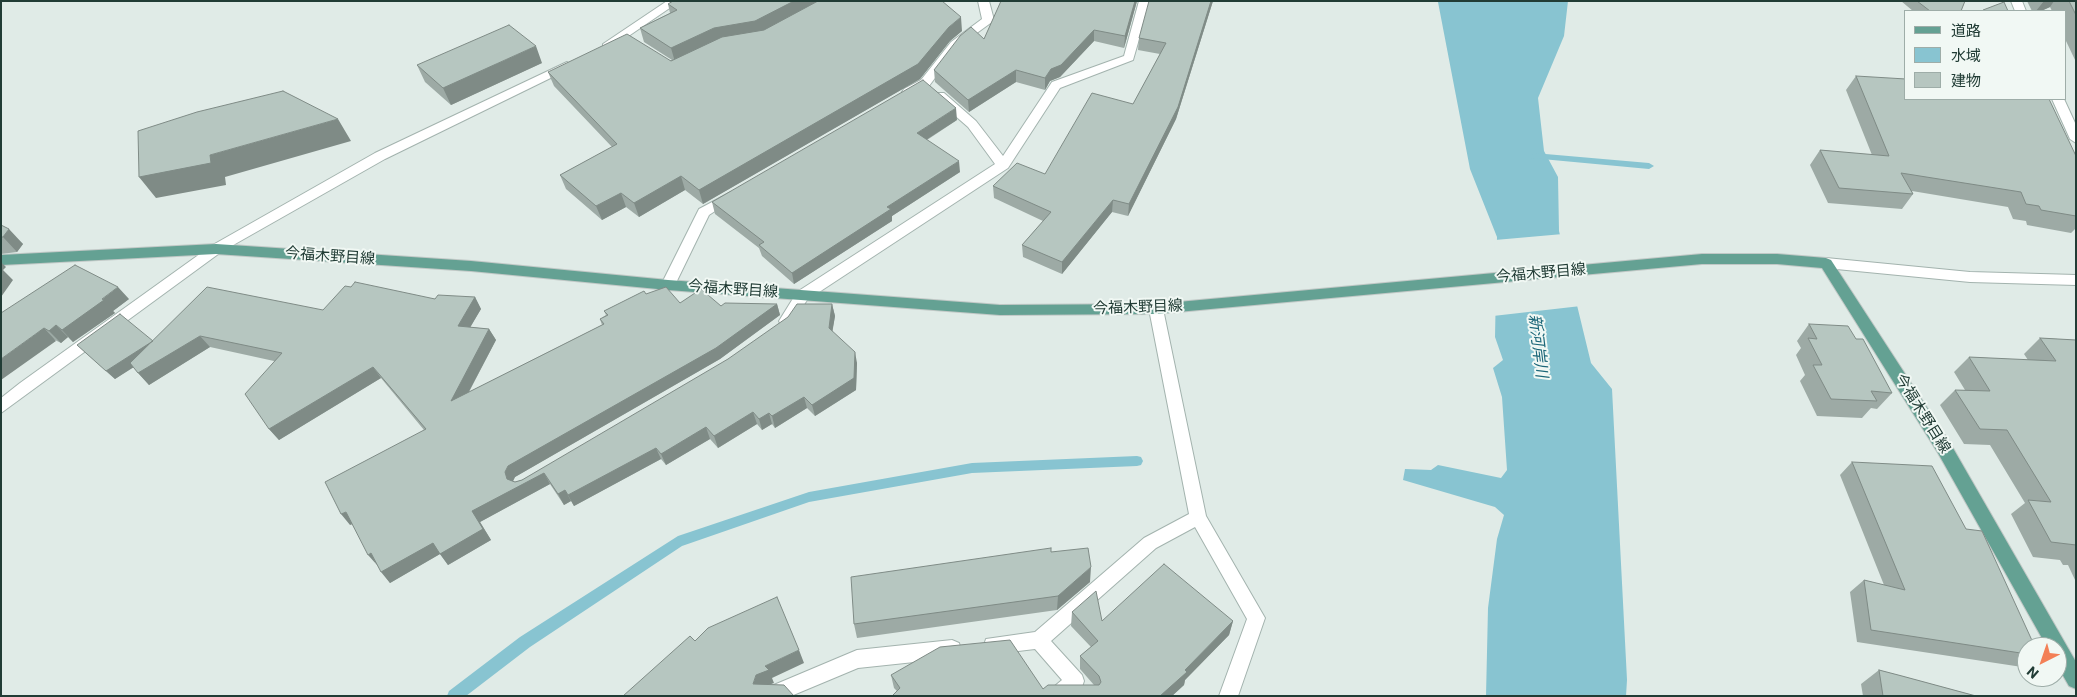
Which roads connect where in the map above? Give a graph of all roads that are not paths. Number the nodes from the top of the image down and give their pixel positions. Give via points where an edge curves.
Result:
1 (675, 1) edge
2 (983, 1) edge
3 (1145, 1) edge
4 (597, 51) edge
5 (580, 60) edge
6 (925, 83) junction
7 (899, 98) edge
8 (2058, 100) edge
9 (2076, 139) edge
10 (1003, 164) junction
11 (747, 187) edge
12 (216, 250) junction
13 (1, 260) edge
14 (1826, 263) junction
15 (2076, 280) edge
16 (668, 285) junction
17 (802, 296) junction
18 (1156, 309) junction
19 (770, 333) edge
20 (1, 407) edge
21 (1198, 517) junction
22 (2054, 637) edge
23 (1039, 640) junction
24 (2067, 661) edge
25 (2076, 680) edge
26 (1074, 681) junction
27 (769, 696) edge
28 (1057, 696) edge
29 (1089, 696) edge
30 (1228, 696) edge

1 - 4 street via 629,38
2 - 6 street via 988,20 955,44
3 - 10 street via 1129,58 1056,85
5 - 12 street via 380,156
6 - 7 street
6 - 10 street via 972,124
8 - 9 street
10 - 17 street
11 - 16 street via 704,212
12 - 13 main road, 今福木野目線
12 - 16 main road, 今福木野目線 via 471,266
12 - 20 street
14 - 15 street via 1970,277
14 - 18 main road, 今福木野目線 via 1702,259
14 - 22 main road, 今福木野目線 via 1944,448
16 - 17 main road, 今福木野目線
17 - 18 main road, 今福木野目線 via 1000,310
17 - 19 street via 785,323
18 - 21 street
21 - 23 street via 1150,543
21 - 30 street via 1256,618
23 - 26 street
23 - 27 street via 857,659
24 - 25 main road, 今福木野目線
26 - 28 street
26 - 29 street

